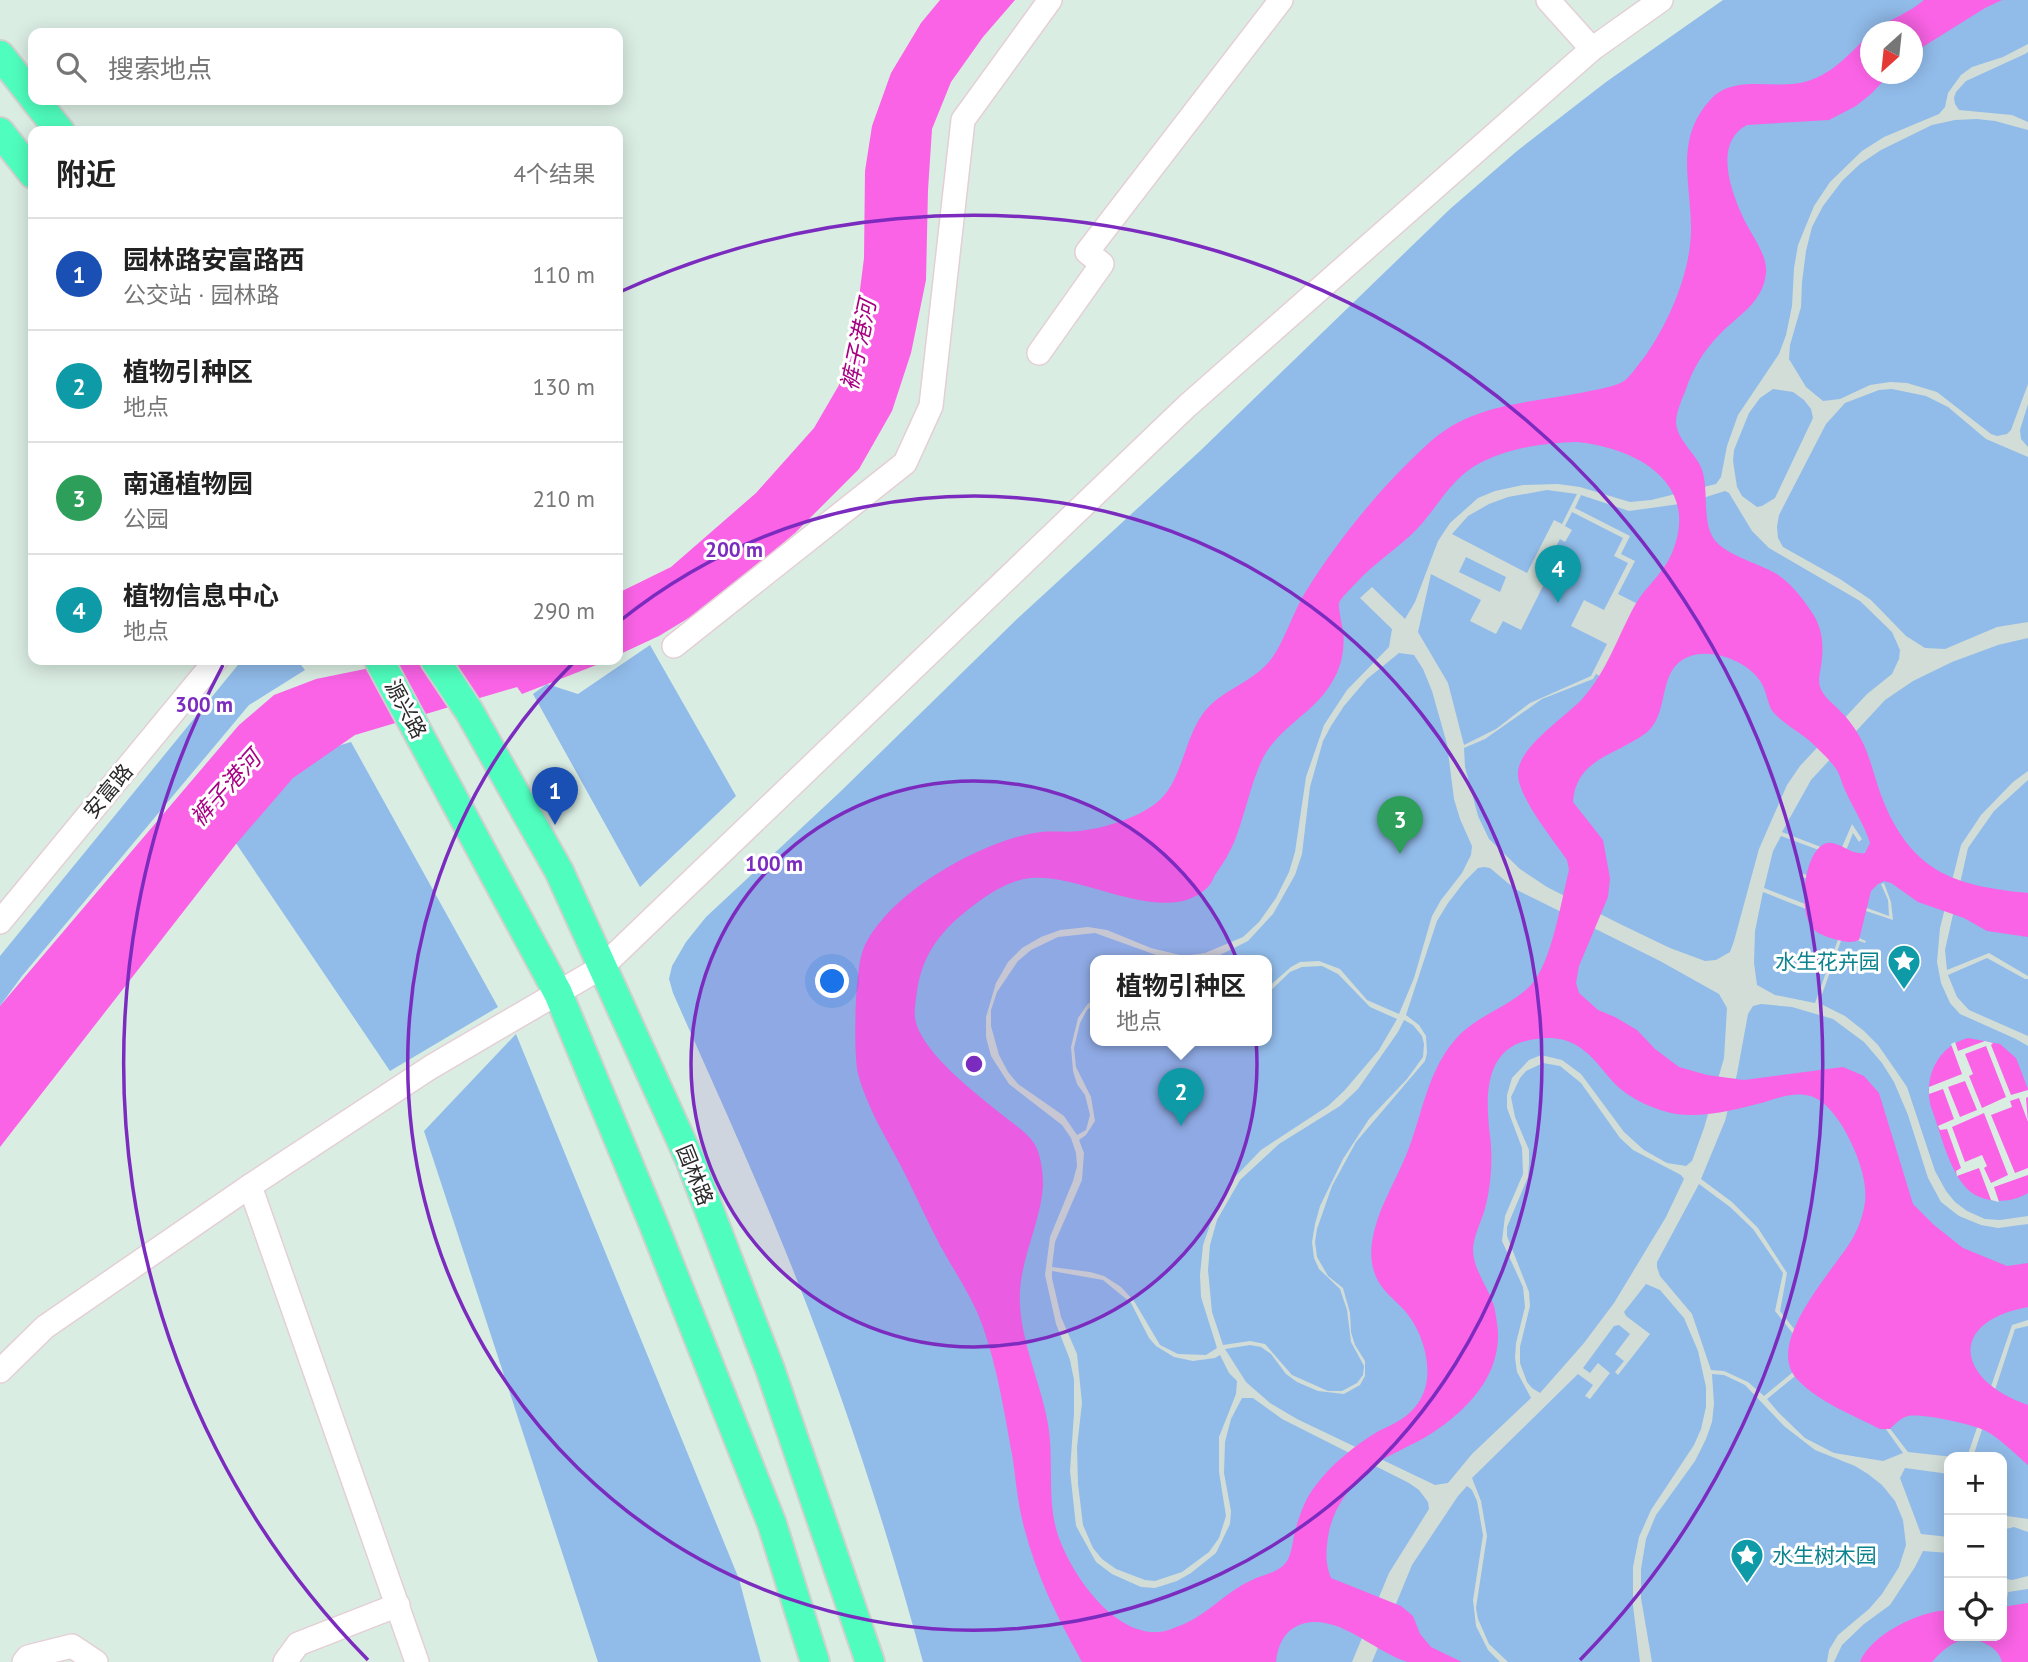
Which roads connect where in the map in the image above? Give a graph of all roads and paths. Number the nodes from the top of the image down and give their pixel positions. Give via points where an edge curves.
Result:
1 (1049, 0) edge
2 (1281, 0) edge
3 (1548, 0) edge
4 (1661, 0) edge
5 (1592, 49) junction
6 (0, 55) edge
7 (28, 90) edge
8 (40, 105) edge
9 (56, 126) edge
10 (0, 132) edge
11 (28, 168) edge
12 (1039, 353) dead end
13 (674, 646) dead end
14 (212, 665) edge
15 (382, 665) edge
16 (438, 665) edge
17 (0, 922) edge
18 (602, 967) junction
19 (558, 993) junction
20 (250, 1186) junction
21 (0, 1371) edge
22 (398, 1605) junction
23 (24, 1662) edge
24 (96, 1662) edge
25 (285, 1662) edge
26 (417, 1662) edge
27 (815, 1662) edge
28 (870, 1662) edge

1 - 13 street via 963,120 931,406 905,463
2 - 12 street via 1087,252 1102,264
3 - 5 street
4 - 5 street
5 - 18 street via 1187,406
6 - 7 main road
8 - 9 main road
10 - 11 main road
14 - 17 street, 安富路
15 - 19 main road, 源兴路
16 - 18 main road, 园林路 via 548,850
18 - 19 street
18 - 28 main road, 园林路 via 695,1173 770,1369
19 - 20 street via 431,1067
19 - 27 main road via 772,1524
20 - 21 street via 45,1327
20 - 22 street
22 - 25 street via 298,1644
22 - 26 street
23 - 24 street via 72,1646

